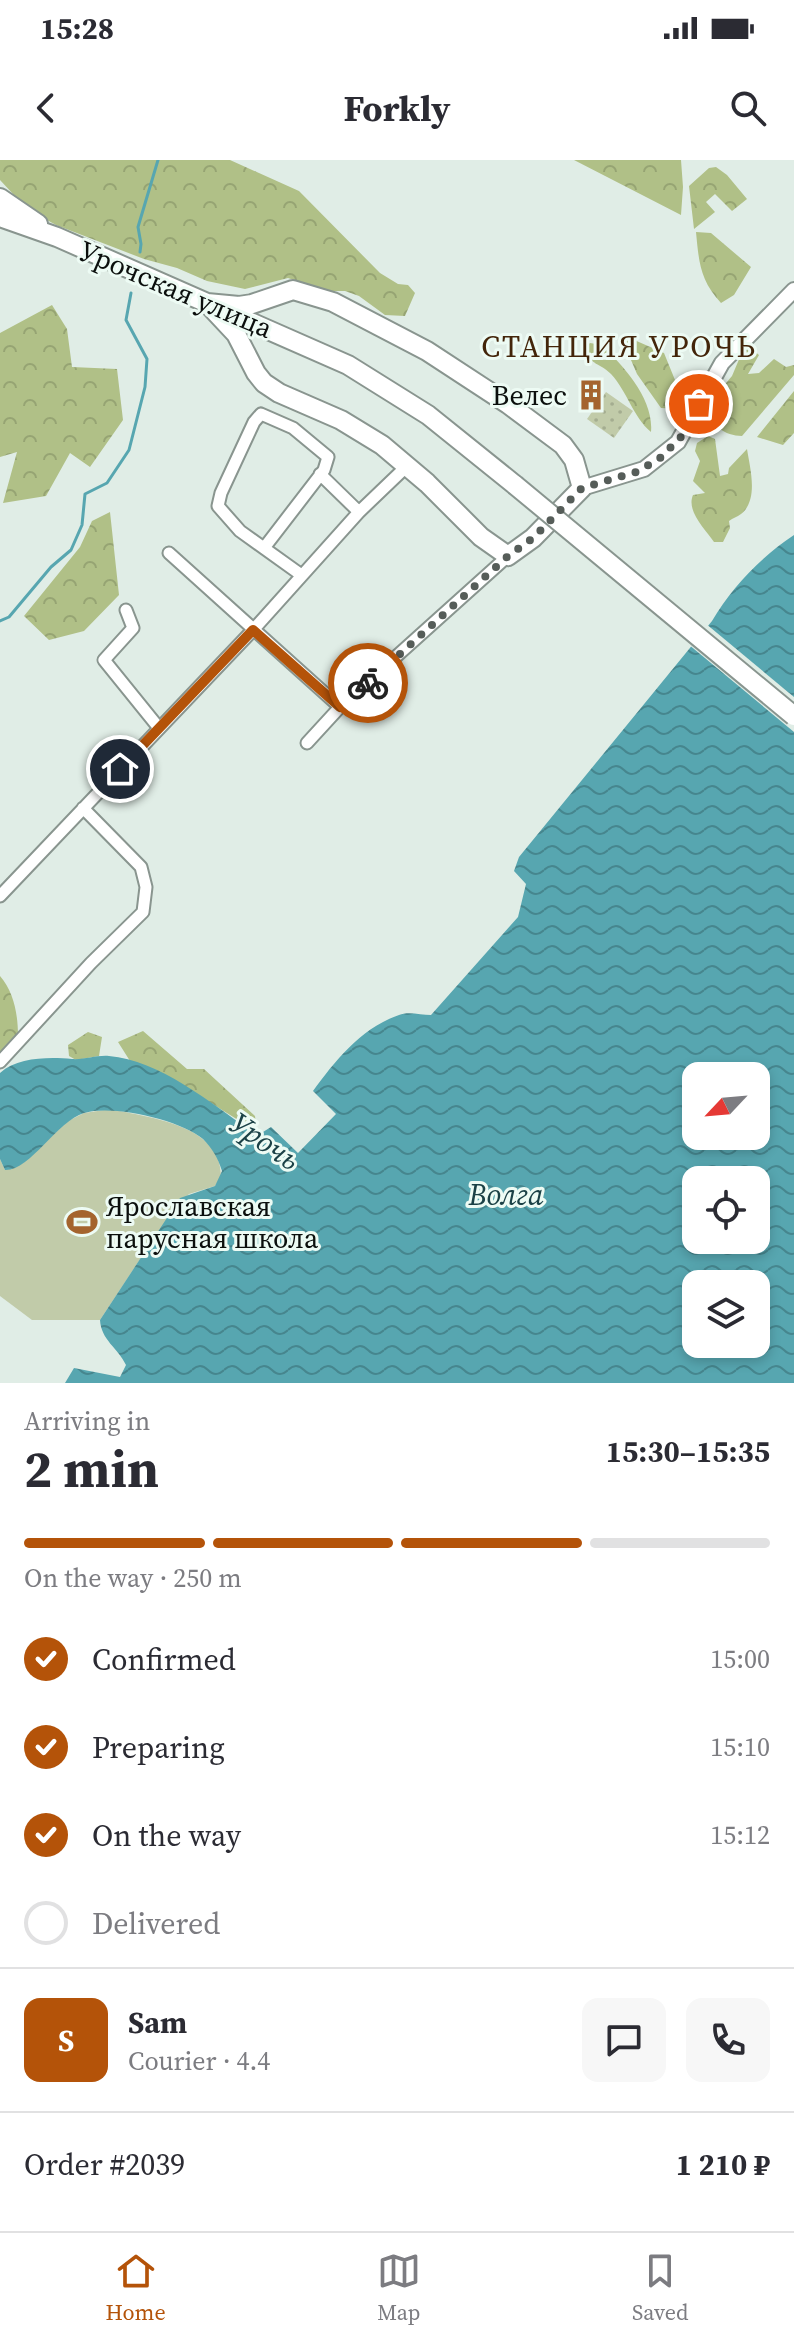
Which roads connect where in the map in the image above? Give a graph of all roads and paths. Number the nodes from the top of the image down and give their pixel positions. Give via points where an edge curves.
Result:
1 (0, 198) edge
2 (0, 217) edge
3 (57, 237) junction
4 (794, 290) edge
5 (286, 292) junction
6 (207, 303) junction
7 (295, 341) junction
8 (256, 373) junction
9 (407, 466) junction
10 (320, 474) junction
11 (582, 488) junction
12 (359, 512) junction
13 (264, 548) junction
14 (169, 553) dead end
15 (508, 556) junction
16 (300, 574) junction
17 (126, 610) dead end
18 (253, 630) junction
19 (340, 707) junction
20 (794, 716) edge
21 (159, 728) junction
22 (307, 743) dead end
23 (83, 808) junction
24 (0, 896) edge
25 (0, 1062) edge

1 - 3 main road, Урочская улица
2 - 3 main road, Урочская улица
3 - 6 main road, Урочская улица
4 - 11 street via 722,363 678,442 644,469
5 - 6 main road via 252,304
5 - 7 main road via 275,301 272,313 276,326
5 - 11 main road via 301,291 333,302 462,372 563,445
6 - 7 main road, Урочская улица
6 - 8 main road via 236,334
7 - 8 main road via 275,339 257,348
7 - 20 main road, Урочская улица, bridge via 405,398
8 - 9 main road via 271,388 359,430
9 - 12 street
9 - 15 main road via 471,529
10 - 12 street
10 - 13 street
10 - 13 street via 328,457 293,428 261,414 218,506
11 - 15 main road
12 - 16 street
13 - 16 street
14 - 18 street
15 - 19 street
16 - 18 street
17 - 21 street via 133,628 104,660
18 - 19 street
18 - 21 street
19 - 22 street
21 - 23 street
23 - 24 street
23 - 25 street via 141,867 146,887 143,912

